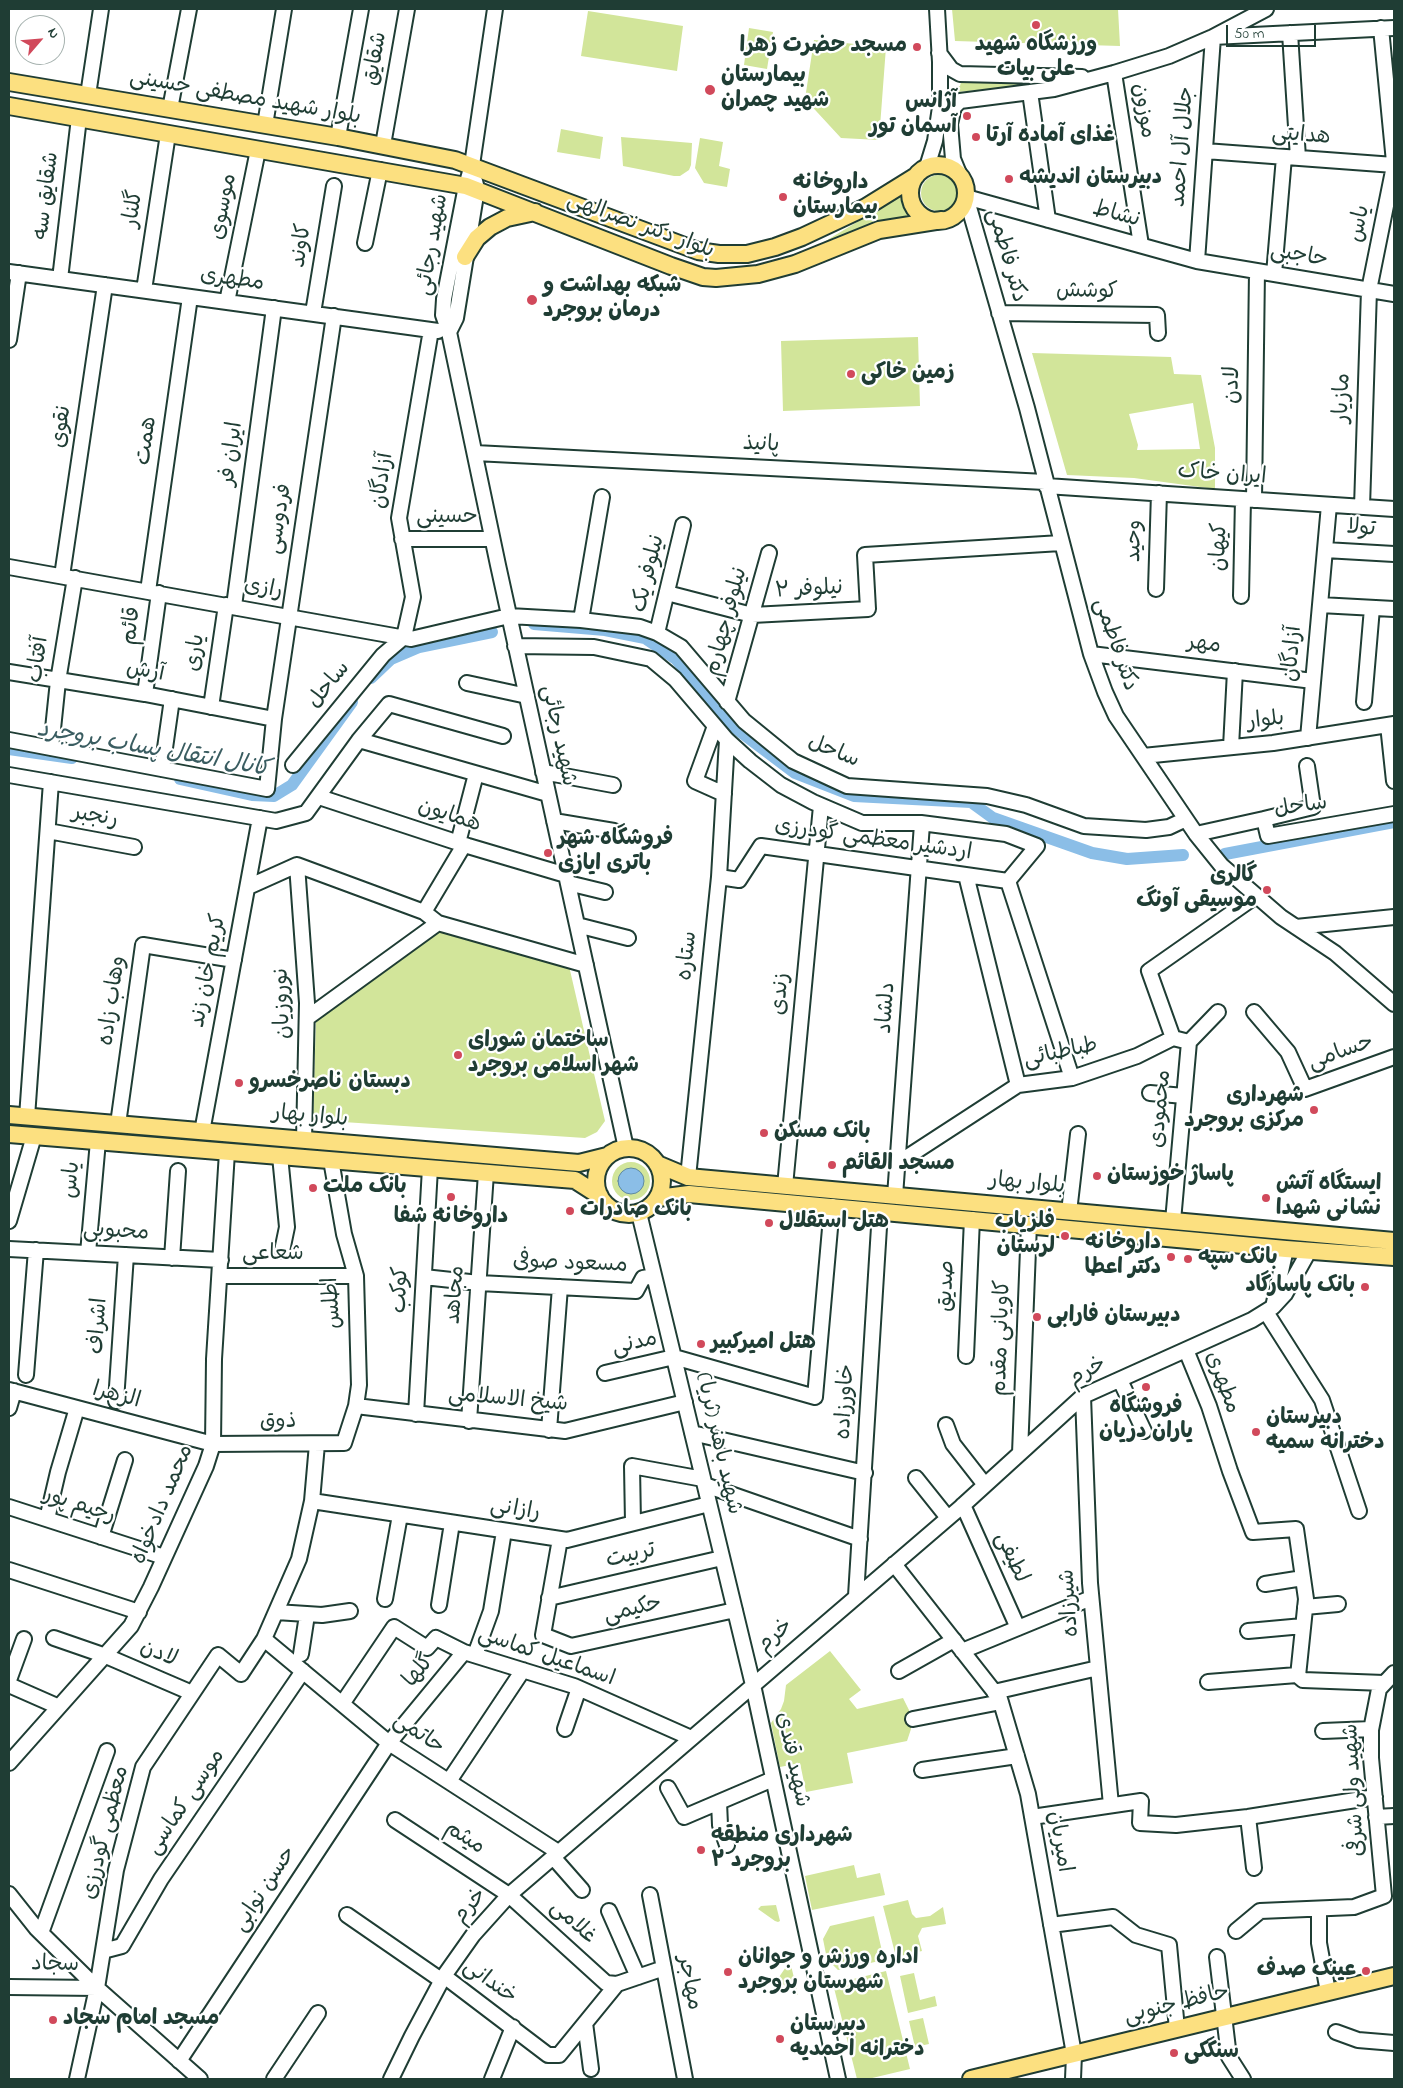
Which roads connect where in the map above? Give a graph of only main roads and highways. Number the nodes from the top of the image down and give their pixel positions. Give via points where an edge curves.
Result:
1 (9, 82) edge
2 (9, 106) edge
3 (338, 137) junction
4 (336, 163) junction
5 (472, 165) joint
6 (922, 172) junction
7 (471, 187) joint
8 (535, 212) junction
9 (942, 220) junction
10 (802, 237) junction
11 (465, 257) road end
12 (810, 258) junction
13 (9, 1115) edge
14 (9, 1134) edge
15 (372, 1146) junction
16 (607, 1156) junction
17 (370, 1163) junction
18 (657, 1164) junction
19 (600, 1196) junction
20 (658, 1198) junction
21 (1394, 1241) edge
22 (1394, 1257) edge
23 (1394, 1976) edge
24 (971, 2079) edge

1 - 3 main road, بلوار شهید مصطفی حسینی
2 - 4 main road, بلوار شهید مصطفی حسینی
3 - 4 main road
3 - 5 main road, بلوار شهید مصطفی حسینی
4 - 7 main road, بلوار شهید مصطفی حسینی
5 - 10 main road, بلوار دکتر نصرالهی via 698,251 747,254
6 - 9 main road via 912,182 910,197 916,210 928,218
6 - 9 main road via 942,165 960,176 965,186 966,197 960,210
6 - 10 main road, بلوار دکتر نصرالهی via 866,207
7 - 8 main road, بلوار دکتر نصرالهی
8 - 11 main road via 507,218 490,227 477,238
8 - 12 main road, بلوار دکتر نصرالهی via 703,277 758,274
9 - 12 main road, بلوار دکتر نصرالهی via 879,230
10 - 12 main road
13 - 15 main road, بلوار بهار
14 - 17 main road, بلوار بهار
15 - 16 main road, بلوار بهار via 579,1163
15 - 17 main road
16 - 18 main road via 626,1148 644,1151
16 - 19 main road via 597,1175
17 - 19 main road, بلوار بهار via 575,1180
18 - 20 main road via 662,1181
18 - 21 main road, بلوار بهار via 688,1177
19 - 20 main road via 612,1210 630,1214 639,1213
20 - 22 main road, بلوار بهار via 688,1194
23 - 24 main road, حافظ جنوبی

